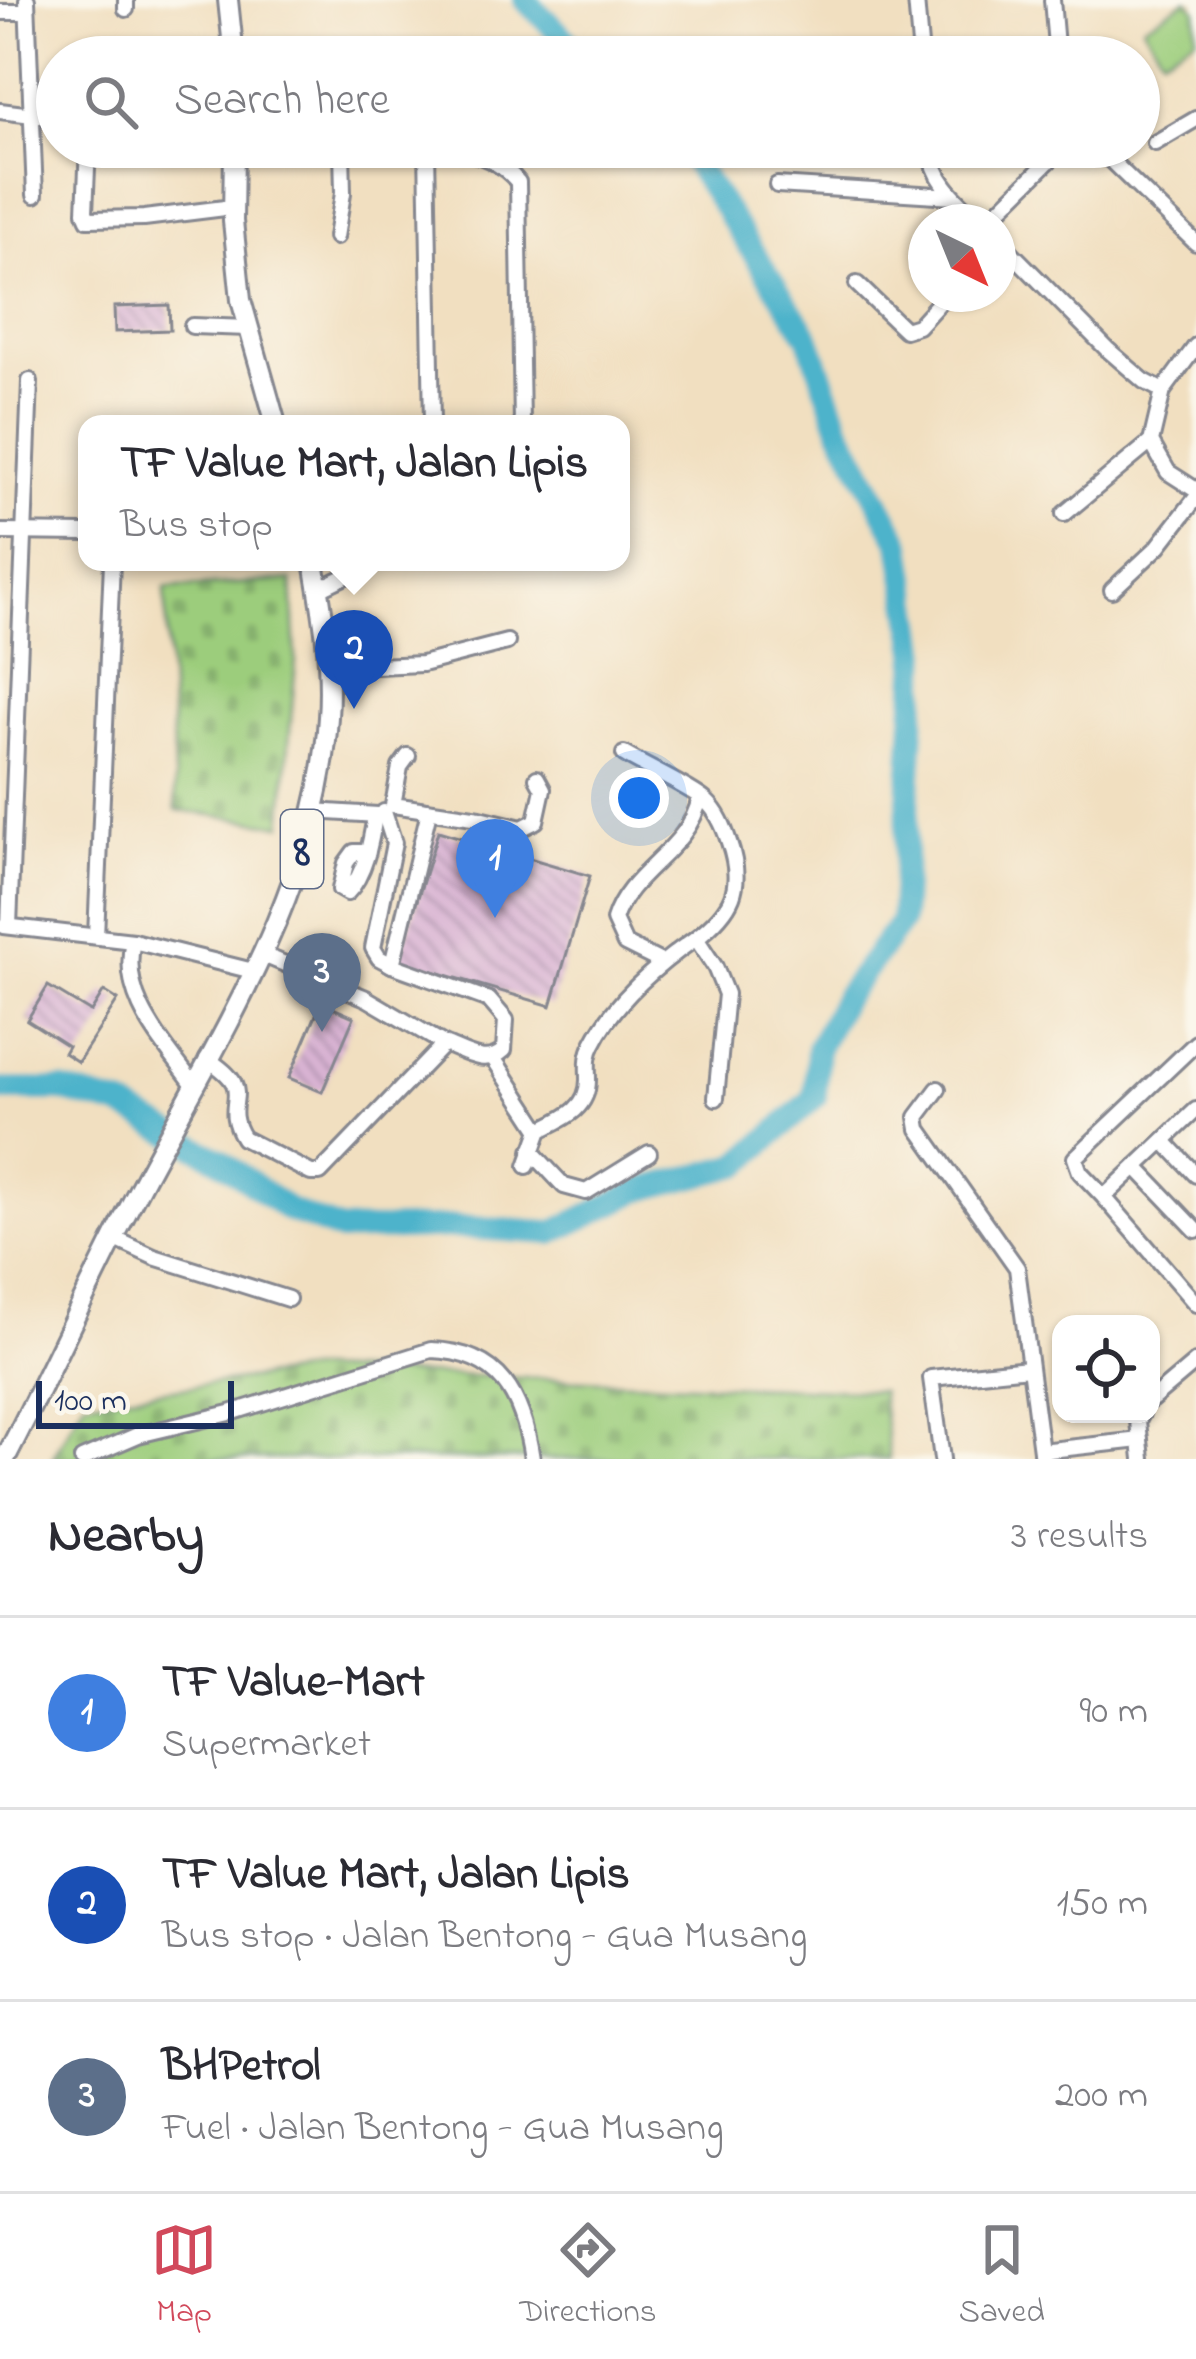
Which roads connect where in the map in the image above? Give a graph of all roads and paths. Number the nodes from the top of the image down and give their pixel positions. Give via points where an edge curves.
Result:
1 (228, 0) edge
2 (916, 0) edge
3 (1052, 0) edge
4 (26, 6) edge
5 (0, 12) edge
6 (232, 36) edge
7 (919, 36) edge
8 (1055, 36) edge
9 (0, 111) edge
10 (32, 114) junction
11 (36, 115) edge
12 (1196, 119) edge
13 (1160, 140) edge
14 (87, 168) edge
15 (233, 168) edge
16 (342, 168) edge
17 (427, 168) edge
18 (503, 168) edge
19 (935, 168) edge
20 (1041, 168) edge
21 (1119, 168) edge
22 (777, 184) dead end
23 (34, 195) dead end
24 (953, 196) junction
25 (963, 204) edge
26 (1003, 204) edge
27 (233, 208) junction
28 (336, 238) dead end
29 (1196, 243) edge
30 (1016, 257) edge
31 (857, 284) dead end
32 (931, 312) edge
33 (192, 326) dead end
34 (249, 328) junction
35 (1196, 346) edge
36 (30, 381) dead end
37 (1163, 391) junction
38 (273, 415) edge
39 (432, 415) edge
40 (522, 415) edge
41 (1151, 442) junction
42 (1196, 494) edge
43 (1064, 514) dead end
44 (0, 532) edge
45 (22, 532) junction
46 (78, 533) edge
47 (112, 571) edge
48 (316, 571) edge
49 (356, 571) edge
50 (319, 589) junction
51 (1112, 590) dead end
52 (507, 642) dead end
53 (329, 668) junction
54 (625, 754) dead end
55 (408, 756) dead end
56 (536, 778) dead end
57 (700, 797) junction
58 (312, 811) junction
59 (384, 811) junction
60 (429, 811) junction
61 (368, 852) dead end
62 (5, 926) edge
63 (96, 936) junction
64 (696, 938) junction
65 (133, 941) junction
66 (257, 962) junction
67 (661, 962) junction
68 (392, 964) junction
69 (1196, 1043) edge
70 (444, 1044) junction
71 (207, 1059) junction
72 (494, 1059) junction
73 (194, 1085) junction
74 (938, 1089) dead end
75 (716, 1098) dead end
76 (1196, 1110) edge
77 (540, 1130) junction
78 (1164, 1141) junction
79 (649, 1153) dead end
80 (1136, 1167) junction
81 (1196, 1175) edge
82 (1104, 1197) junction
83 (1196, 1230) edge
84 (113, 1238) junction
85 (288, 1300) dead end
86 (1196, 1304) edge
87 (1196, 1362) edge
88 (1029, 1368) junction
89 (1160, 1392) edge
90 (1138, 1423) edge
91 (1139, 1440) junction
92 (1041, 1455) edge
93 (5, 1459) edge
94 (82, 1459) edge
95 (532, 1459) edge
96 (942, 1459) edge
97 (1142, 1459) edge

1 - 6 main road
2 - 7 street
3 - 8 street
4 - 5 street
4 - 10 street
9 - 10 street
10 - 11 street
10 - 23 street
12 - 13 street
14 - 27 street via 88,219
15 - 27 main road
16 - 28 street
17 - 39 street
18 - 40 street via 518,182
19 - 24 street
20 - 26 street
21 - 29 street
22 - 24 street
24 - 25 street
27 - 34 main road
30 - 37 street via 1107,349
31 - 32 street via 905,330
33 - 34 street
34 - 38 main road
35 - 37 street
36 - 45 street
37 - 41 street
41 - 42 street via 1168,472
41 - 43 street
42 - 51 street via 1158,547
44 - 45 street
45 - 46 street
45 - 62 street
47 - 63 street
48 - 50 main road, 8
49 - 50 street
50 - 53 main road, 8
52 - 53 street via 422,664
53 - 58 main road, 8
54 - 57 street
55 - 59 street
56 - 60 street via 543,789 527,828
57 - 64 street via 722,823 736,869 730,903
57 - 67 street via 687,832 628,892 614,920 625,944
58 - 59 street
58 - 66 main road, 8
59 - 60 street
59 - 61 street
59 - 68 street via 394,843 373,948
60 - 68 street
62 - 63 street
63 - 65 street
64 - 67 street
64 - 75 street via 726,994
65 - 66 street
65 - 73 street via 127,965 136,1002
66 - 70 street via 366,998
66 - 71 main road, 8
67 - 77 street via 593,1042 582,1104
68 - 72 street via 489,1000 508,1032
69 - 82 street via 1076,1158
70 - 71 street via 320,1173 242,1138 232,1074
70 - 72 street
71 - 73 main road, 8
72 - 77 street
73 - 84 main road, 8
74 - 88 street via 917,1117 919,1129 1018,1268
76 - 78 street
77 - 79 street via 529,1158 564,1186 586,1192
78 - 80 street
78 - 81 street
80 - 82 street
80 - 83 street
82 - 86 street
84 - 85 street
84 - 93 main road, 8
87 - 89 street
88 - 92 street
88 - 96 street via 931,1378
90 - 91 street
91 - 92 street
91 - 97 street
94 - 95 street via 138,1435 431,1350 487,1364 503,1380 519,1400

